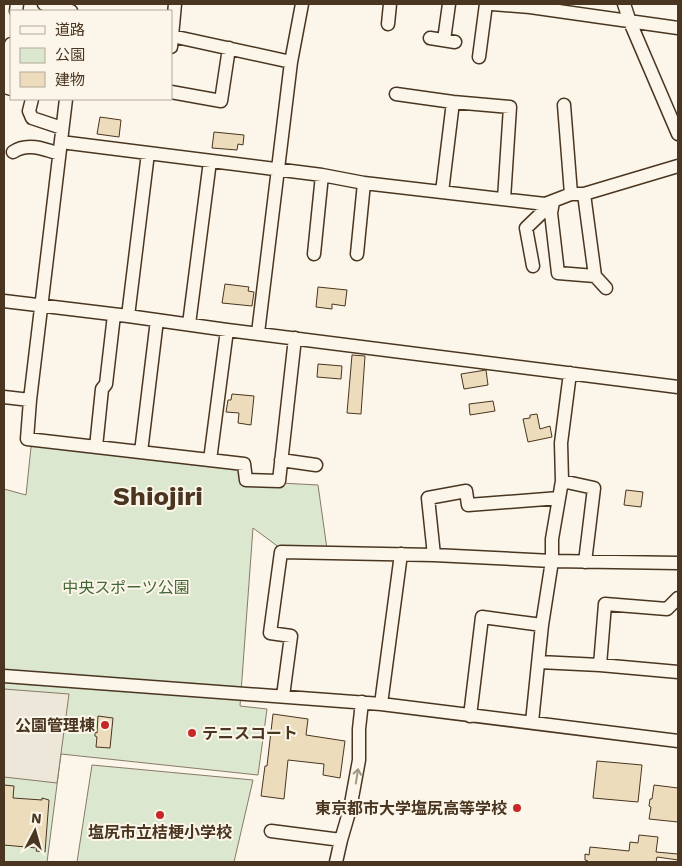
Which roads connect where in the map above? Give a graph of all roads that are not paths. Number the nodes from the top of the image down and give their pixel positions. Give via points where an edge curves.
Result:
1 (44, 4) edge
2 (175, 4) edge
3 (302, 4) edge
4 (390, 4) edge
5 (448, 4) edge
6 (486, 4) edge
7 (492, 4) edge
8 (624, 4) edge
9 (529, 6) edge
10 (67, 10) edge
11 (630, 22) junction
12 (388, 24) dead end
13 (678, 28) edge
14 (430, 38) dead end
15 (172, 42) edge
16 (228, 48) junction
17 (10, 51) edge
18 (479, 57) dead end
19 (291, 62) junction
20 (10, 90) edge
21 (172, 92) edge
22 (396, 94) dead end
23 (32, 100) edge
24 (66, 100) edge
25 (453, 102) junction
26 (564, 105) dead end
27 (62, 128) junction
28 (678, 134) edge
29 (60, 148) junction
30 (13, 152) dead end
31 (148, 153) junction
32 (210, 161) junction
33 (678, 166) edge
34 (278, 169) junction
35 (322, 175) junction
36 (364, 183) junction
37 (442, 192) junction
38 (577, 194) junction
39 (504, 199) junction
40 (553, 202) junction
41 (314, 254) dead end
42 (357, 254) dead end
43 (533, 266) dead end
44 (595, 276) junction
45 (606, 288) dead end
46 (4, 301) edge
47 (41, 306) junction
48 (114, 315) junction
49 (128, 316) junction
50 (157, 320) junction
51 (189, 324) junction
52 (227, 330) junction
53 (258, 333) junction
54 (295, 338) junction
55 (570, 373) junction
56 (678, 387) edge
57 (4, 397) edge
58 (30, 400) junction
59 (96, 447) junction
60 (141, 452) junction
61 (210, 460) junction
62 (281, 460) junction
63 (316, 464) dead end
64 (562, 481) junction
65 (559, 498) junction
66 (401, 554) junction
67 (434, 555) junction
68 (552, 561) junction
69 (585, 562) junction
70 (678, 563) edge
71 (678, 598) edge
72 (542, 625) junction
73 (539, 662) junction
74 (600, 665) junction
75 (678, 672) edge
76 (4, 676) edge
77 (283, 696) junction
78 (362, 702) junction
79 (381, 704) junction
80 (470, 716) junction
81 (532, 722) junction
82 (678, 741) edge
83 (271, 831) dead end
84 (341, 840) junction
85 (336, 862) edge

1 - 10 street
2 - 15 street
3 - 19 street
4 - 12 street
5 - 14 street via 449,41
6 - 18 street
7 - 9 street
8 - 11 street
9 - 11 street
11 - 13 street
11 - 28 street
15 - 16 street
16 - 19 street
16 - 21 street via 221,101
17 - 20 street via 5,87
19 - 34 street
22 - 25 street
23 - 27 street via 29,111 32,118
24 - 27 street
25 - 37 street
25 - 39 street via 510,107
26 - 38 street
27 - 29 street
29 - 30 street via 19,148
29 - 31 street
29 - 47 street
31 - 32 street
31 - 49 street
32 - 34 street
32 - 51 street
33 - 38 street
34 - 35 street
34 - 53 street
35 - 36 street
35 - 41 street
36 - 37 street
36 - 42 street
37 - 39 street
38 - 40 street
38 - 44 street
39 - 40 street
40 - 43 street via 526,228
40 - 44 street via 551,213 558,273
44 - 45 street
46 - 47 street
47 - 48 street
47 - 58 street
48 - 49 street
48 - 59 street
49 - 50 street
50 - 51 street
50 - 60 street
51 - 52 street
52 - 53 street
52 - 61 street
53 - 54 street
54 - 55 street
54 - 62 street
55 - 56 street
55 - 64 street via 561,443
57 - 58 street
58 - 59 street via 27,439
59 - 60 street
60 - 61 street
61 - 62 street via 244,464 246,480 279,481
62 - 63 street
64 - 65 street
64 - 69 street via 594,488
65 - 67 street via 468,504 466,491 428,498
65 - 68 street
66 - 67 street
66 - 77 street via 281,552 270,633 291,636
66 - 79 street
67 - 68 street
68 - 69 street
68 - 72 street
69 - 70 street
71 - 74 street via 666,608 605,604
72 - 73 street
72 - 80 street via 482,617
73 - 74 street
73 - 81 street
74 - 75 street
76 - 77 street
77 - 78 street
78 - 79 street
84 -> 78 street via 359,760
79 - 80 street
80 - 81 street
81 - 82 street
83 - 84 street
84 - 85 street

